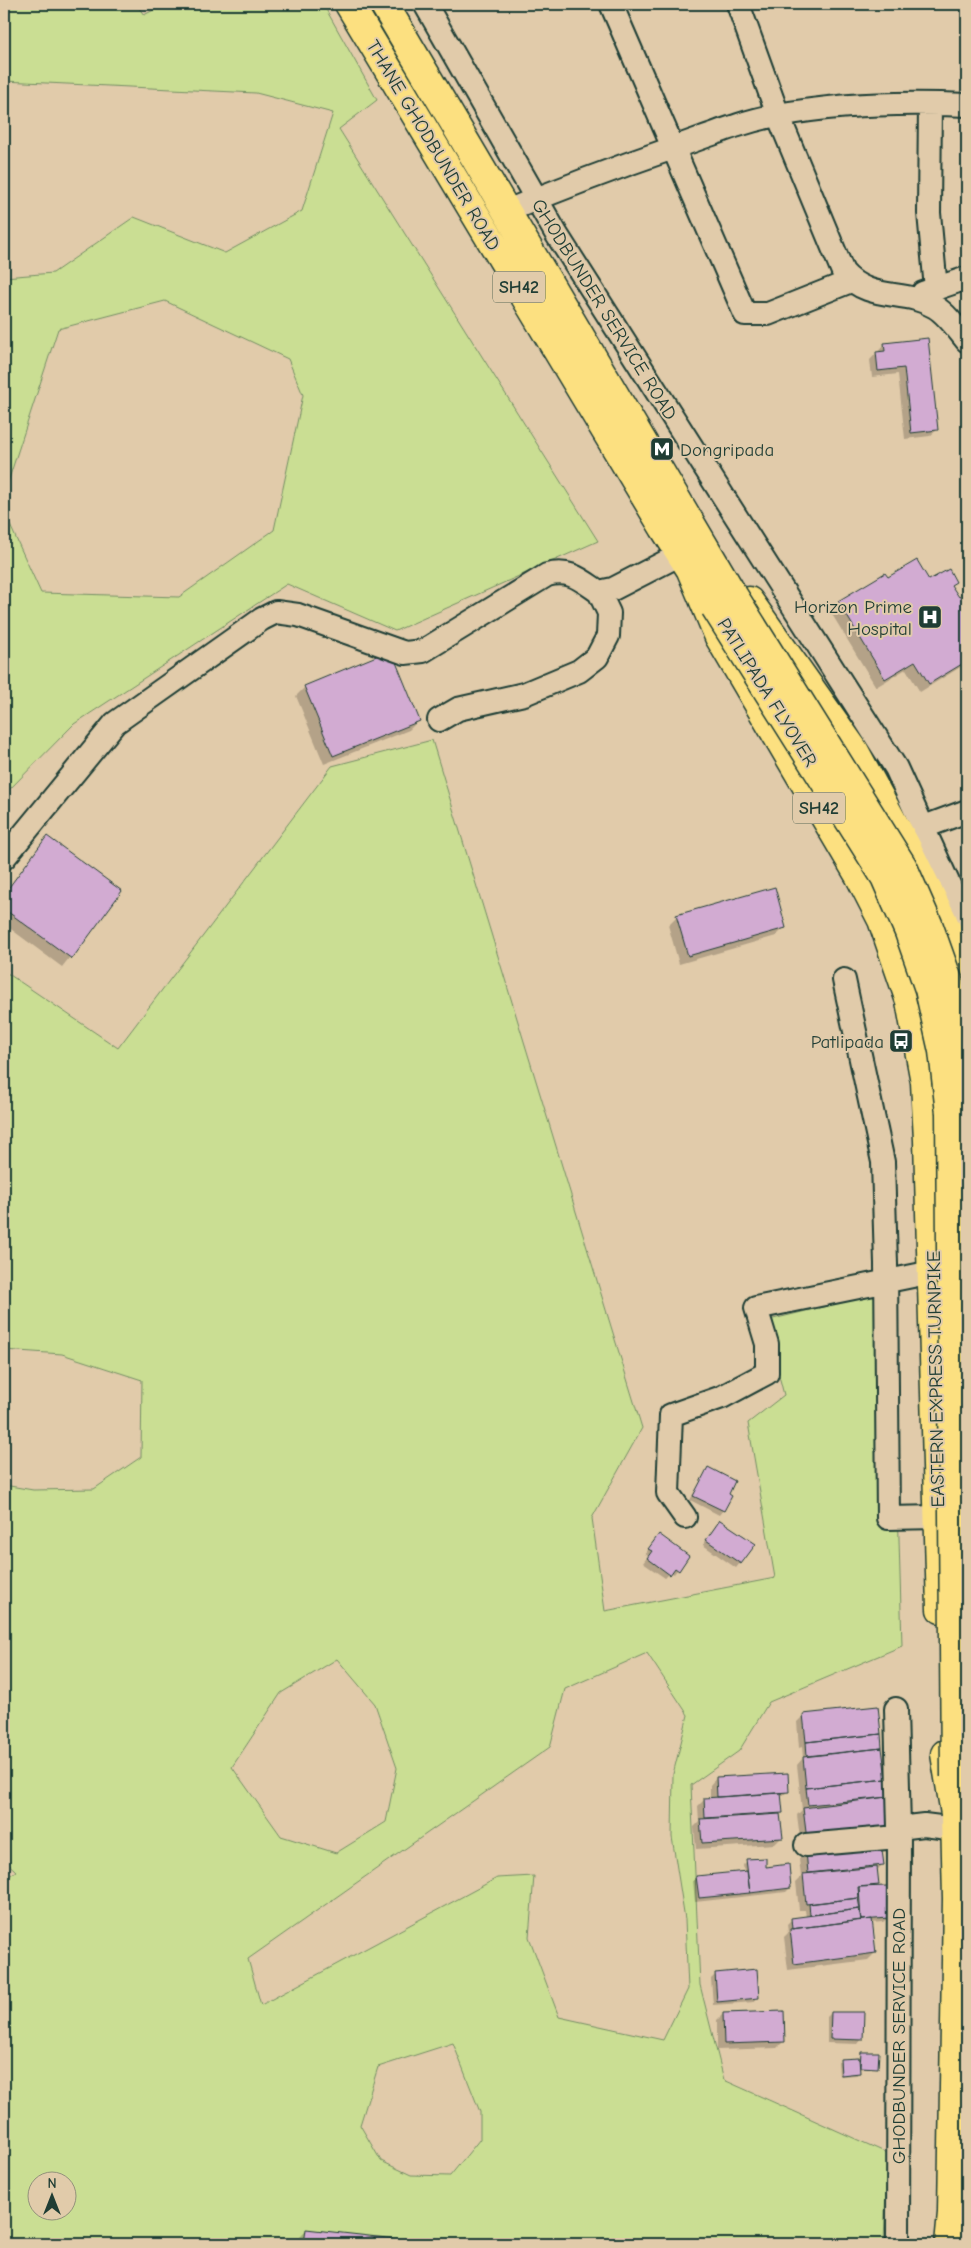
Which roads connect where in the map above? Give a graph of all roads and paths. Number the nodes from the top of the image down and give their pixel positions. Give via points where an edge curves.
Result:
1 (349, 4) edge
2 (384, 4) edge
3 (425, 4) edge
4 (611, 4) edge
5 (738, 4) edge
6 (930, 104) junction
7 (967, 105) edge
8 (778, 115) junction
9 (672, 148) junction
10 (536, 199) junction
11 (507, 211) junction
12 (967, 278) edge
13 (851, 281) junction
14 (936, 289) junction
15 (910, 298) junction
16 (967, 341) edge
17 (693, 559) junction
18 (599, 592) junction
19 (724, 601) junction
20 (439, 720) dead end
21 (967, 810) edge
22 (924, 828) junction
23 (4, 858) edge
24 (967, 924) edge
25 (967, 978) edge
26 (844, 980) dead end
27 (967, 1036) edge
28 (967, 1066) edge
29 (923, 1070) junction
30 (967, 1086) edge
31 (932, 1272) junction
32 (886, 1281) junction
33 (684, 1517) dead end
34 (938, 1517) junction
35 (896, 1709) dead end
36 (956, 1821) junction
37 (898, 1832) junction
38 (806, 1845) dead end
39 (898, 2244) edge
40 (949, 2244) edge

1 - 17 main road, THANE GHODBUNDER ROAD / SH42
2 - 11 main road, THANE GHODBUNDER ROAD / SH42
3 - 10 street, GHODBUNDER SERVICE ROAD
4 - 9 street
5 - 8 street
6 - 7 street
6 - 8 street via 851,107
6 - 14 street via 929,214
8 - 9 street
8 - 13 street via 843,272
9 - 10 street
9 - 13 street via 745,314 768,314
10 - 11 street
10 - 22 street, GHODBUNDER SERVICE ROAD via 896,768
11 - 17 main road, THANE GHODBUNDER ROAD / SH42
12 - 14 street
13 - 15 street via 864,290
14 - 15 street
15 - 16 street via 936,307
17 - 18 street
17 - 19 main road, PATLIPADA FLYOVER
17 - 25 main road, SH42 via 756,607 854,750 906,846
17 - 29 main road, EASTERN EXPRESS TURNPIKE / SH42 via 719,637 882,920 910,1001
18 - 20 street via 609,612 608,636 597,657 579,670 524,694 458,710
18 - 23 street via 573,575 560,572 547,575 424,651 405,653 298,615 276,612 115,723
19 - 30 main road, PATLIPADA FLYOVER, bridge via 903,867 949,983 963,1048
19 - 36 main road, PATLIPADA FLYOVER, bridge via 885,877 910,932 929,989 943,1051 950,1113
21 - 22 street
22 - 24 street, GHODBUNDER SERVICE ROAD
26 - 32 street via 883,1162
27 - 29 main road
28 - 29 main road
29 - 31 main road, EASTERN EXPRESS TURNPIKE / SH42
31 - 32 street
31 - 34 main road, EASTERN EXPRESS TURNPIKE / SH42
32 - 33 street via 756,1308 767,1344 767,1373 722,1397 671,1415 668,1493
32 - 34 street via 888,1518
34 - 36 main road, EASTERN EXPRESS TURNPIKE / SH42 via 944,1746
35 - 37 street, GHODBUNDER SERVICE ROAD
36 - 37 street
36 - 40 main road, EASTERN EXPRESS TURNPIKE / SH42
37 - 38 street
37 - 39 street, GHODBUNDER SERVICE ROAD

